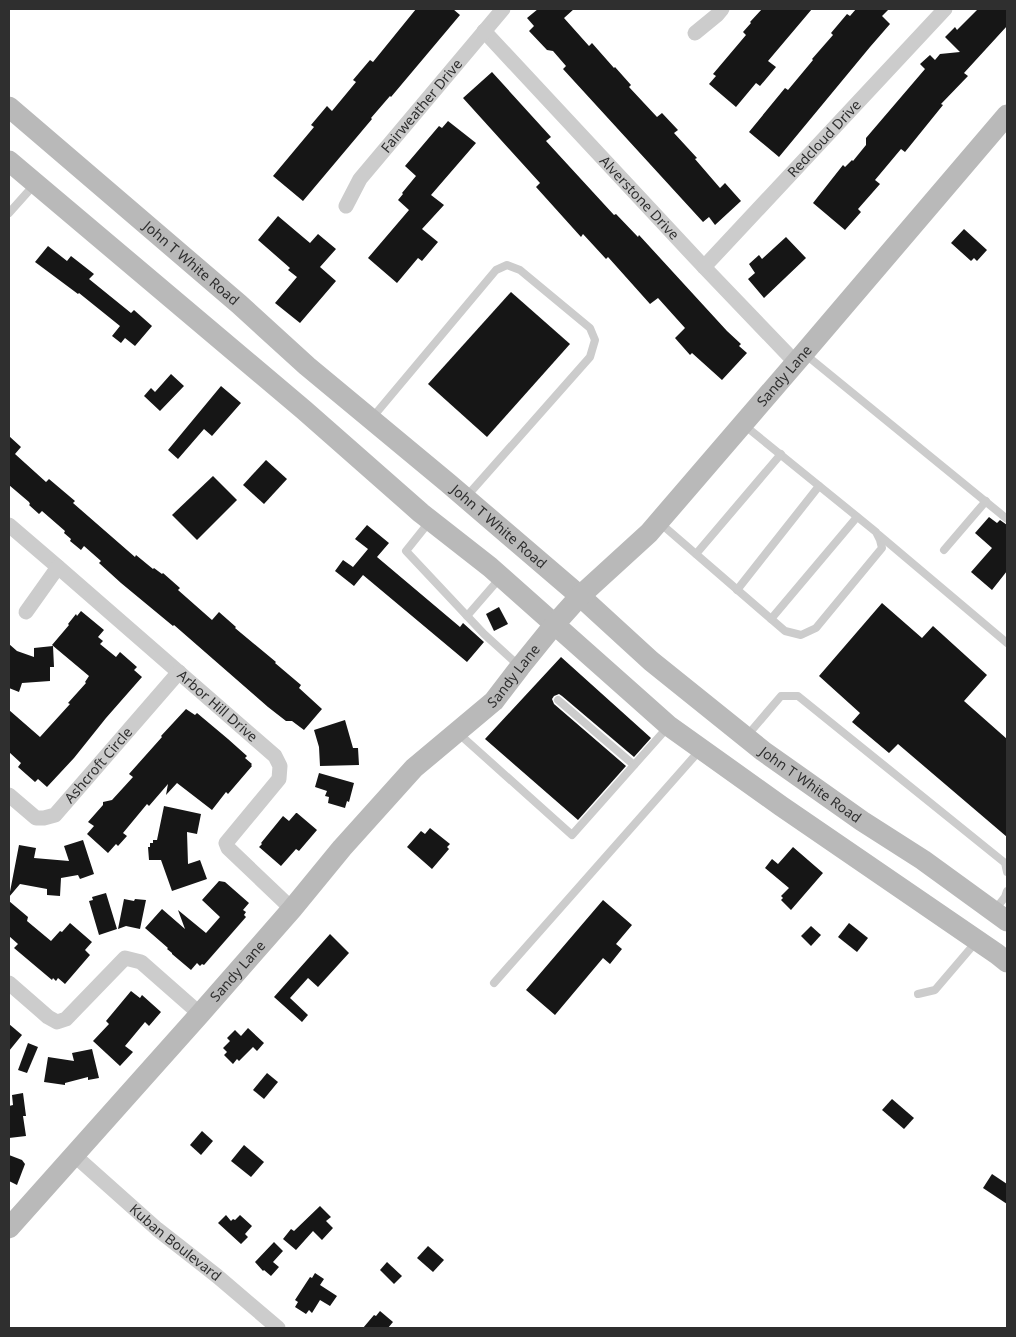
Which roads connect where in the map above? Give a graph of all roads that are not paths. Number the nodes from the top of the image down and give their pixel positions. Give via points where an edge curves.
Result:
1 (504, 9) edge
2 (722, 9) edge
3 (946, 9) edge
4 (484, 31) junction
5 (694, 32) dead end
6 (9, 108) edge
7 (1007, 115) edge
8 (9, 161) edge
9 (35, 183) junction
10 (346, 206) dead end
11 (9, 213) edge
12 (704, 267) junction
13 (800, 358) junction
14 (372, 419) junction
15 (743, 424) junction
16 (781, 454) junction
17 (819, 486) junction
18 (466, 498) junction
19 (986, 501) junction
20 (857, 517) junction
21 (1007, 519) edge
22 (431, 520) junction
23 (659, 522) junction
24 (9, 525) edge
25 (876, 532) junction
26 (944, 550) dead end
27 (696, 554) junction
28 (58, 567) junction
29 (501, 578) junction
30 (737, 590) junction
31 (580, 596) junction
32 (26, 612) dead end
33 (467, 616) junction
34 (771, 619) junction
35 (554, 625) junction
36 (1007, 643) edge
37 (520, 667) junction
38 (178, 672) junction
39 (558, 700) dead end
40 (669, 726) junction
41 (457, 732) junction
42 (745, 737) junction
43 (702, 749) junction
44 (634, 765) junction
45 (802, 779) junction
46 (9, 795) edge
47 (781, 806) junction
48 (1007, 872) edge
49 (1007, 891) edge
50 (292, 909) junction
51 (1001, 916) edge
52 (978, 941) junction
53 (1007, 962) edge
54 (9, 983) edge
55 (494, 983) dead end
56 (918, 994) dead end
57 (200, 1014) junction
58 (74, 1155) junction
59 (9, 1228) edge
60 (278, 1328) edge

1 - 4 street, Fairweather Drive
2 - 5 street
3 - 12 street, Redcloud Drive
4 - 10 street, Fairweather Drive via 360,179
4 - 12 street, Alverstone Drive
6 - 14 main road, John T White Road
7 - 13 main road, Sandy Lane
8 - 9 main road
9 - 11 lane
9 - 22 main road
12 - 13 street, Alverstone Drive
13 - 15 main road, Sandy Lane
13 - 19 lane
14 - 18 main road, John T White Road
14 - 18 lane via 496,270 507,266 520,270 590,328 595,340 590,357
15 - 16 lane
15 - 23 main road, Sandy Lane
16 - 17 lane
16 - 27 lane
17 - 20 lane
17 - 30 lane
18 - 31 main road, John T White Road
19 - 21 lane
19 - 26 lane
20 - 25 lane
20 - 34 lane
22 - 29 main road
22 - 33 lane via 406,551
23 - 27 lane
23 - 31 main road, Sandy Lane
24 - 28 street, Arbor Hill Drive
25 - 34 lane via 882,548 816,628 800,635 785,631
25 - 36 lane
27 - 30 lane
28 - 32 street
28 - 38 street, Arbor Hill Drive
29 - 33 lane
29 - 35 main road
30 - 34 lane
31 - 35 main road, Sandy Lane
31 - 42 main road, John T White Road via 651,661
33 - 37 lane
35 - 37 main road, Sandy Lane
35 - 40 main road
37 - 41 main road, Sandy Lane via 494,701
38 - 46 street, Ashcroft Circle via 55,815 36,818
38 - 50 street, Arbor Hill Drive via 275,756 280,766 280,779 226,843
39 - 44 lane
40 - 43 main road
40 - 44 lane
41 - 44 lane via 572,835
41 - 50 main road, Sandy Lane via 414,768
42 - 45 main road, John T White Road
42 - 48 lane via 781,696 798,696 1005,863
43 - 47 main road
43 - 55 lane
45 - 47 main road
45 - 51 main road, John T White Road
47 - 52 main road
49 - 51 lane
50 - 57 main road, Sandy Lane
52 - 53 main road
52 - 56 lane via 935,990
54 - 57 street via 57,1022 66,1019 125,958 141,962
57 - 58 main road, Sandy Lane
58 - 59 main road, Sandy Lane
58 - 60 street, Kuban Boulevard via 157,1229

